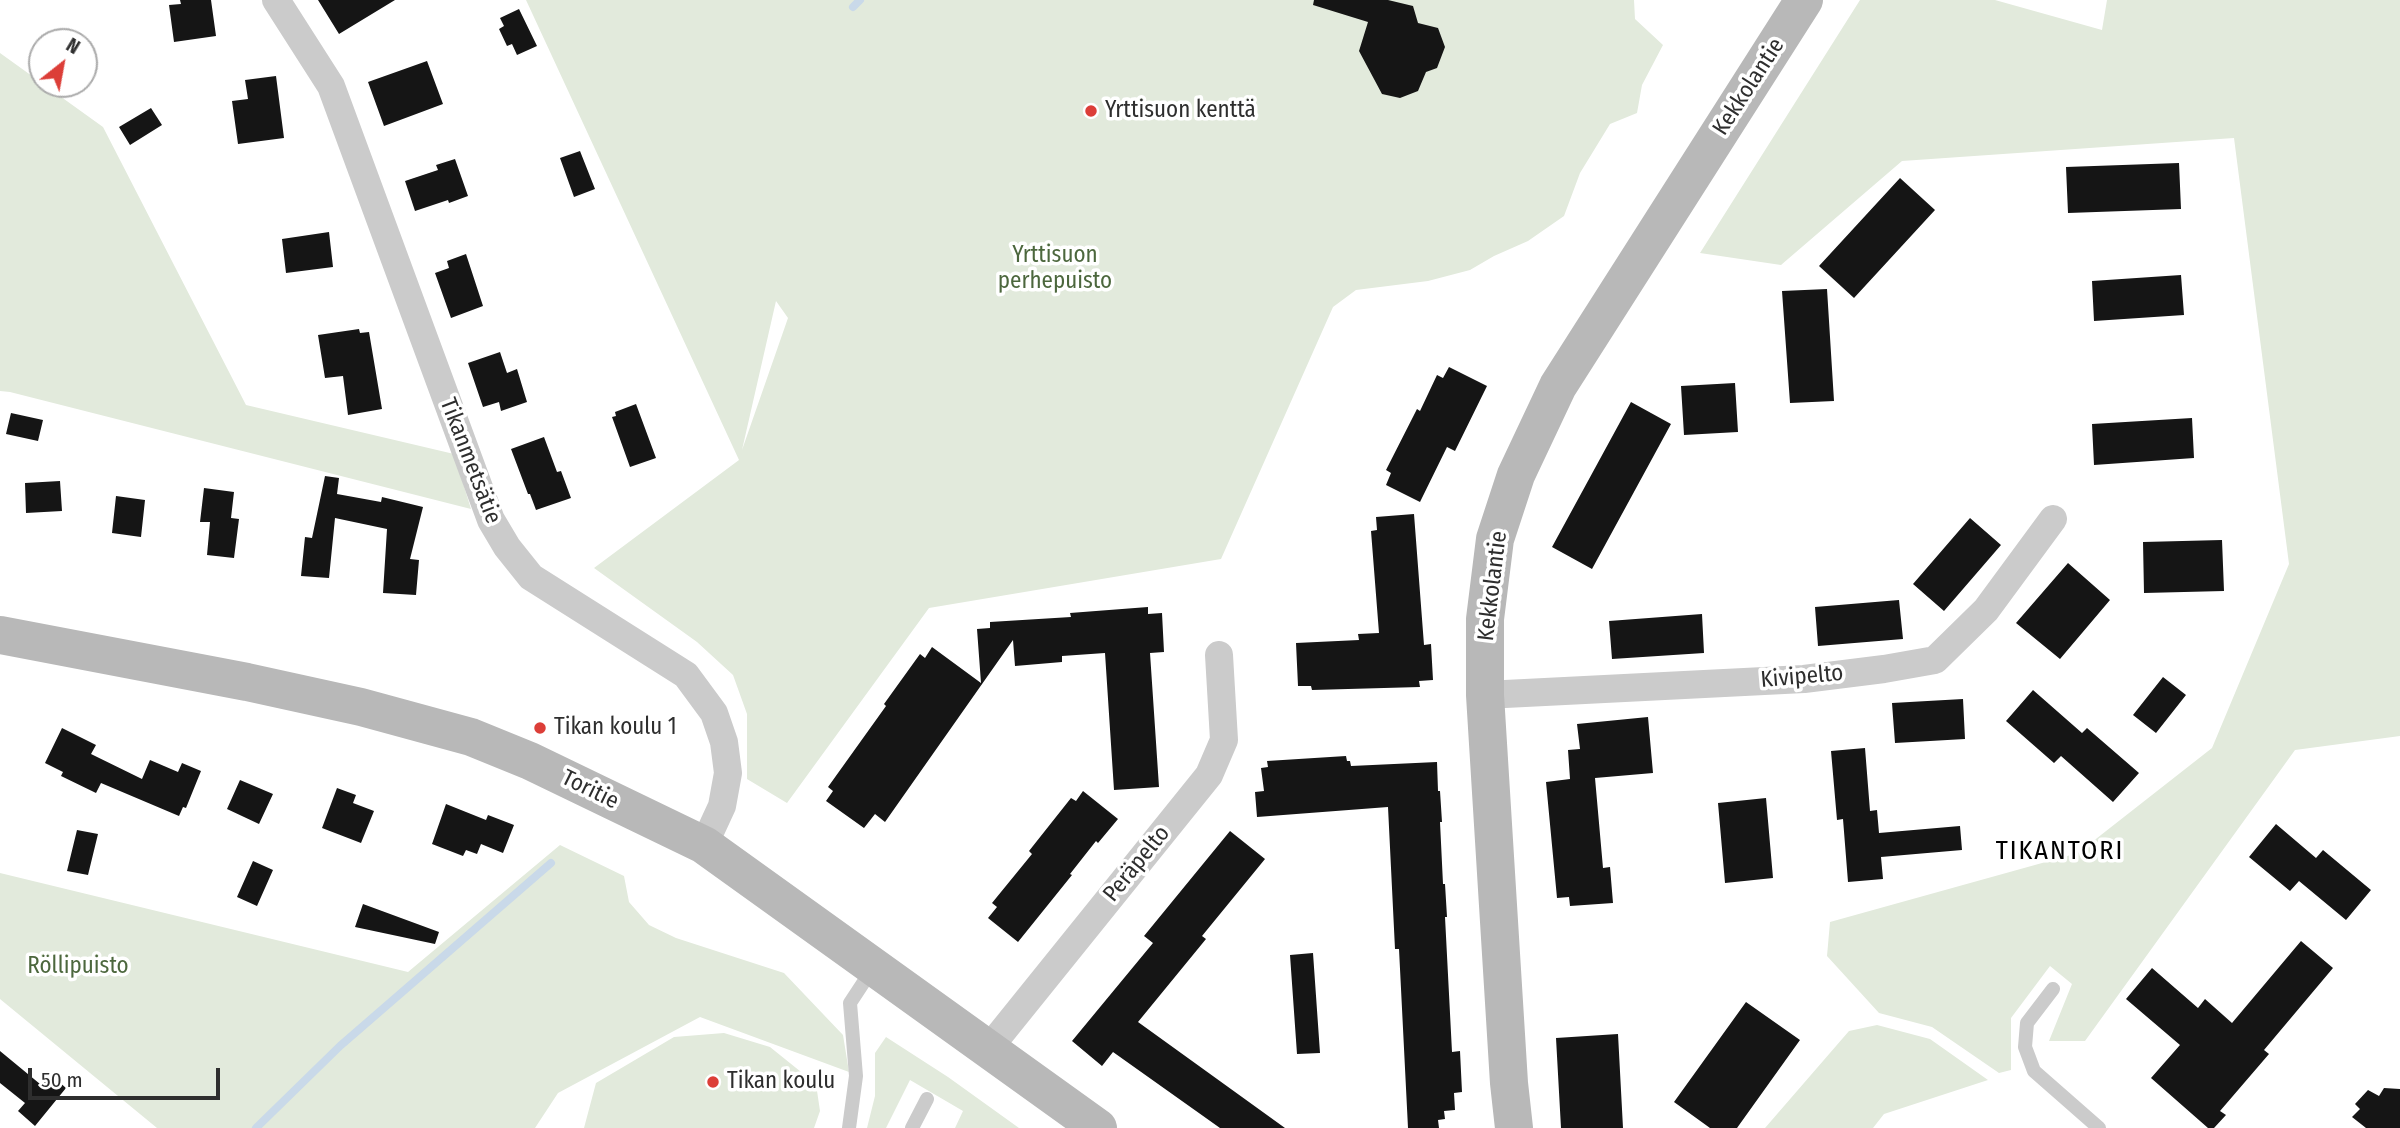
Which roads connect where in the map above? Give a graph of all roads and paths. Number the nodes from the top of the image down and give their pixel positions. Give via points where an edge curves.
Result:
1 (276, 0) edge
2 (1804, 0) edge
3 (2053, 519) dead end
4 (0, 635) edge
5 (1219, 655) dead end
6 (1485, 695) junction
7 (704, 845) junction
8 (874, 967) junction
9 (2053, 989) dead end
10 (989, 1048) junction
11 (928, 1099) dead end
12 (849, 1128) edge
13 (912, 1128) edge
14 (1098, 1128) edge
15 (1514, 1128) edge
16 (2099, 1128) edge

1 - 7 street, Tikanmetsätie via 331,86 491,520 507,547 531,577 686,675 714,713 728,773 722,806
2 - 6 street, Kekkolantie via 1558,386 1516,475 1495,539 1485,619
3 - 6 street, Kivipelto via 1986,610 1934,660 1804,679
4 - 7 street, Toritie via 247,682 471,737
5 - 10 street, Peräpelto via 1224,740 1209,775
6 - 15 street, Kekkolantie
7 - 8 street, Toritie
8 - 10 street, Toritie
8 - 12 lane via 850,1003 856,1076
9 - 16 lane via 2027,1023 2025,1047 2034,1071
10 - 14 street, Toritie
11 - 13 lane

